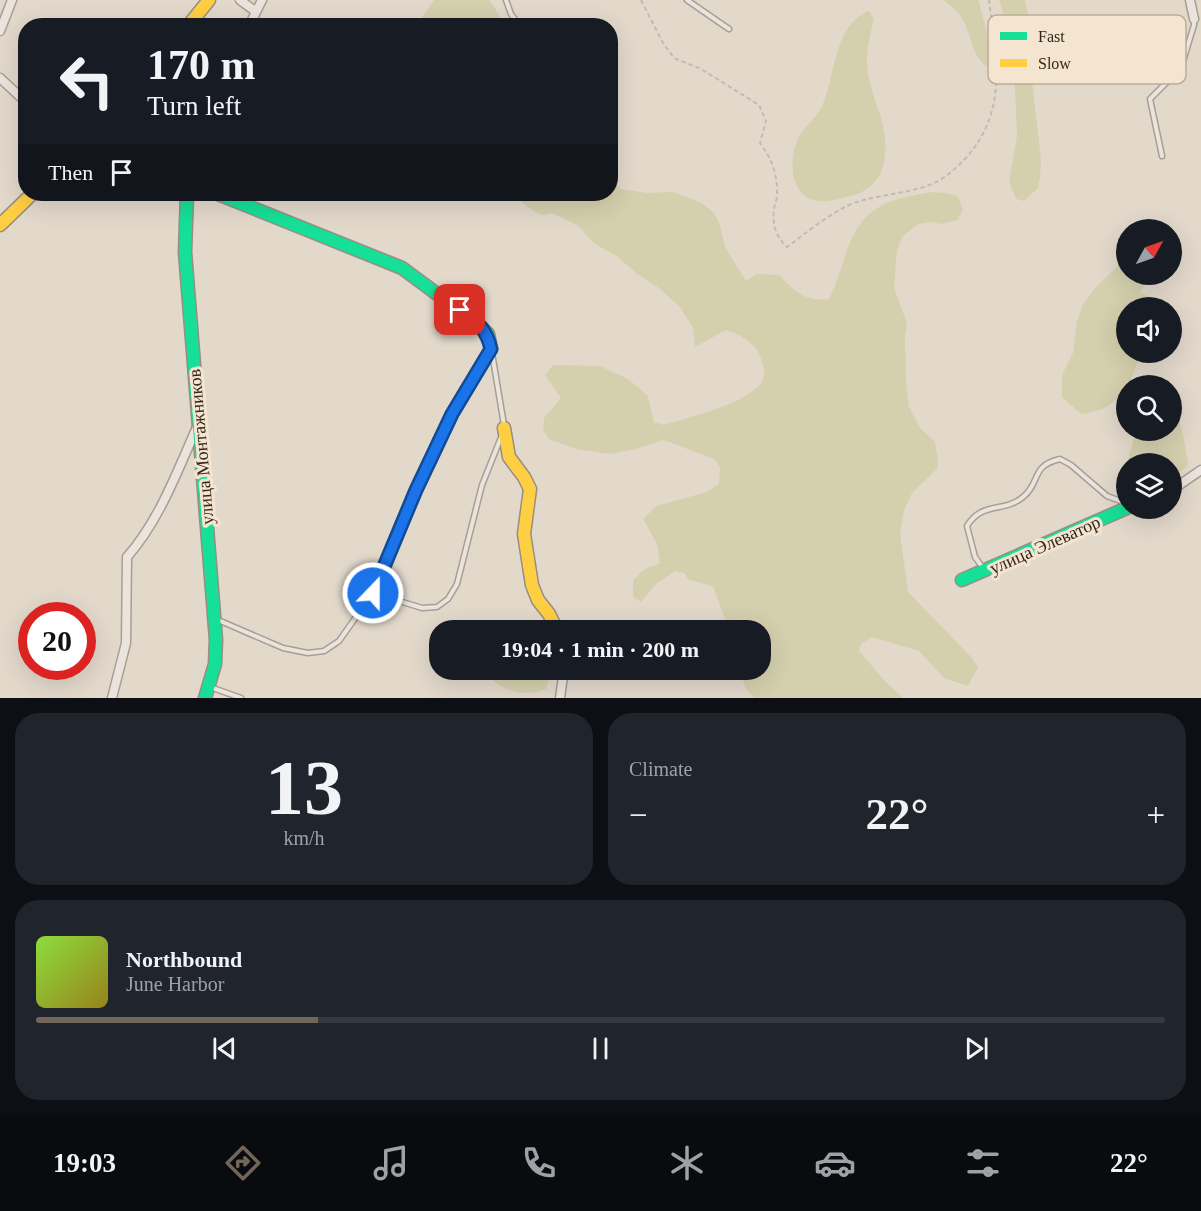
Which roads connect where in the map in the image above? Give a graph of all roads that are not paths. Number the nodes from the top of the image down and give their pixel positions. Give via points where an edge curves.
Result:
1 (12, 0) edge
2 (208, 0) edge
3 (240, 0) edge
4 (262, 0) edge
5 (506, 0) edge
6 (687, 0) edge
7 (1190, 0) edge
8 (255, 11) junction
9 (194, 18) edge
10 (252, 18) edge
11 (514, 18) edge
12 (1194, 19) joint
13 (729, 29) dead end
14 (0, 31) edge
15 (1186, 50) edge
16 (0, 78) edge
17 (1165, 84) edge
18 (18, 95) edge
19 (1162, 156) dead end
20 (25, 201) edge
21 (187, 201) edge
22 (235, 201) edge
23 (0, 225) edge
24 (491, 349) junction
25 (199, 424) junction
26 (504, 428) junction
27 (1201, 470) edge
28 (1182, 483) edge
29 (1116, 499) edge
30 (1116, 513) edge
31 (985, 571) junction
32 (962, 580) dead end
33 (373, 593) junction
34 (215, 619) junction
35 (552, 620) edge
36 (562, 680) edge
37 (207, 692) edge
38 (112, 698) edge
39 (241, 698) edge
40 (560, 698) edge

1 - 14 street
2 - 9 main road
3 - 8 street
4 - 8 street
5 - 11 lane
6 - 13 lane
7 - 12 street
8 - 10 street
12 - 15 lane
16 - 18 street
17 - 19 lane via 1150,99
20 - 23 main road
21 - 25 main road, улица Монтажников via 185,252
22 - 24 main road via 402,268 479,325 488,334
24 - 26 lane
24 - 33 lane via 452,414
25 - 34 main road, улица Монтажников
25 - 38 street via 140,543 127,557 126,643
26 - 33 lane via 482,485 457,584 448,599 437,607 422,608
26 - 35 main road via 508,457 530,489 524,534 532,585
27 - 28 street
29 - 31 lane via 1071,465 1060,459 1049,461 1041,467 1026,496 973,516 967,526 975,557
30 - 31 main road, улица Элеватор
31 - 32 main road, улица Элеватор
33 - 34 lane via 339,641 324,651 308,653 283,648
34 - 37 main road, улица Монтажников via 215,664
36 - 40 street
37 - 39 lane

